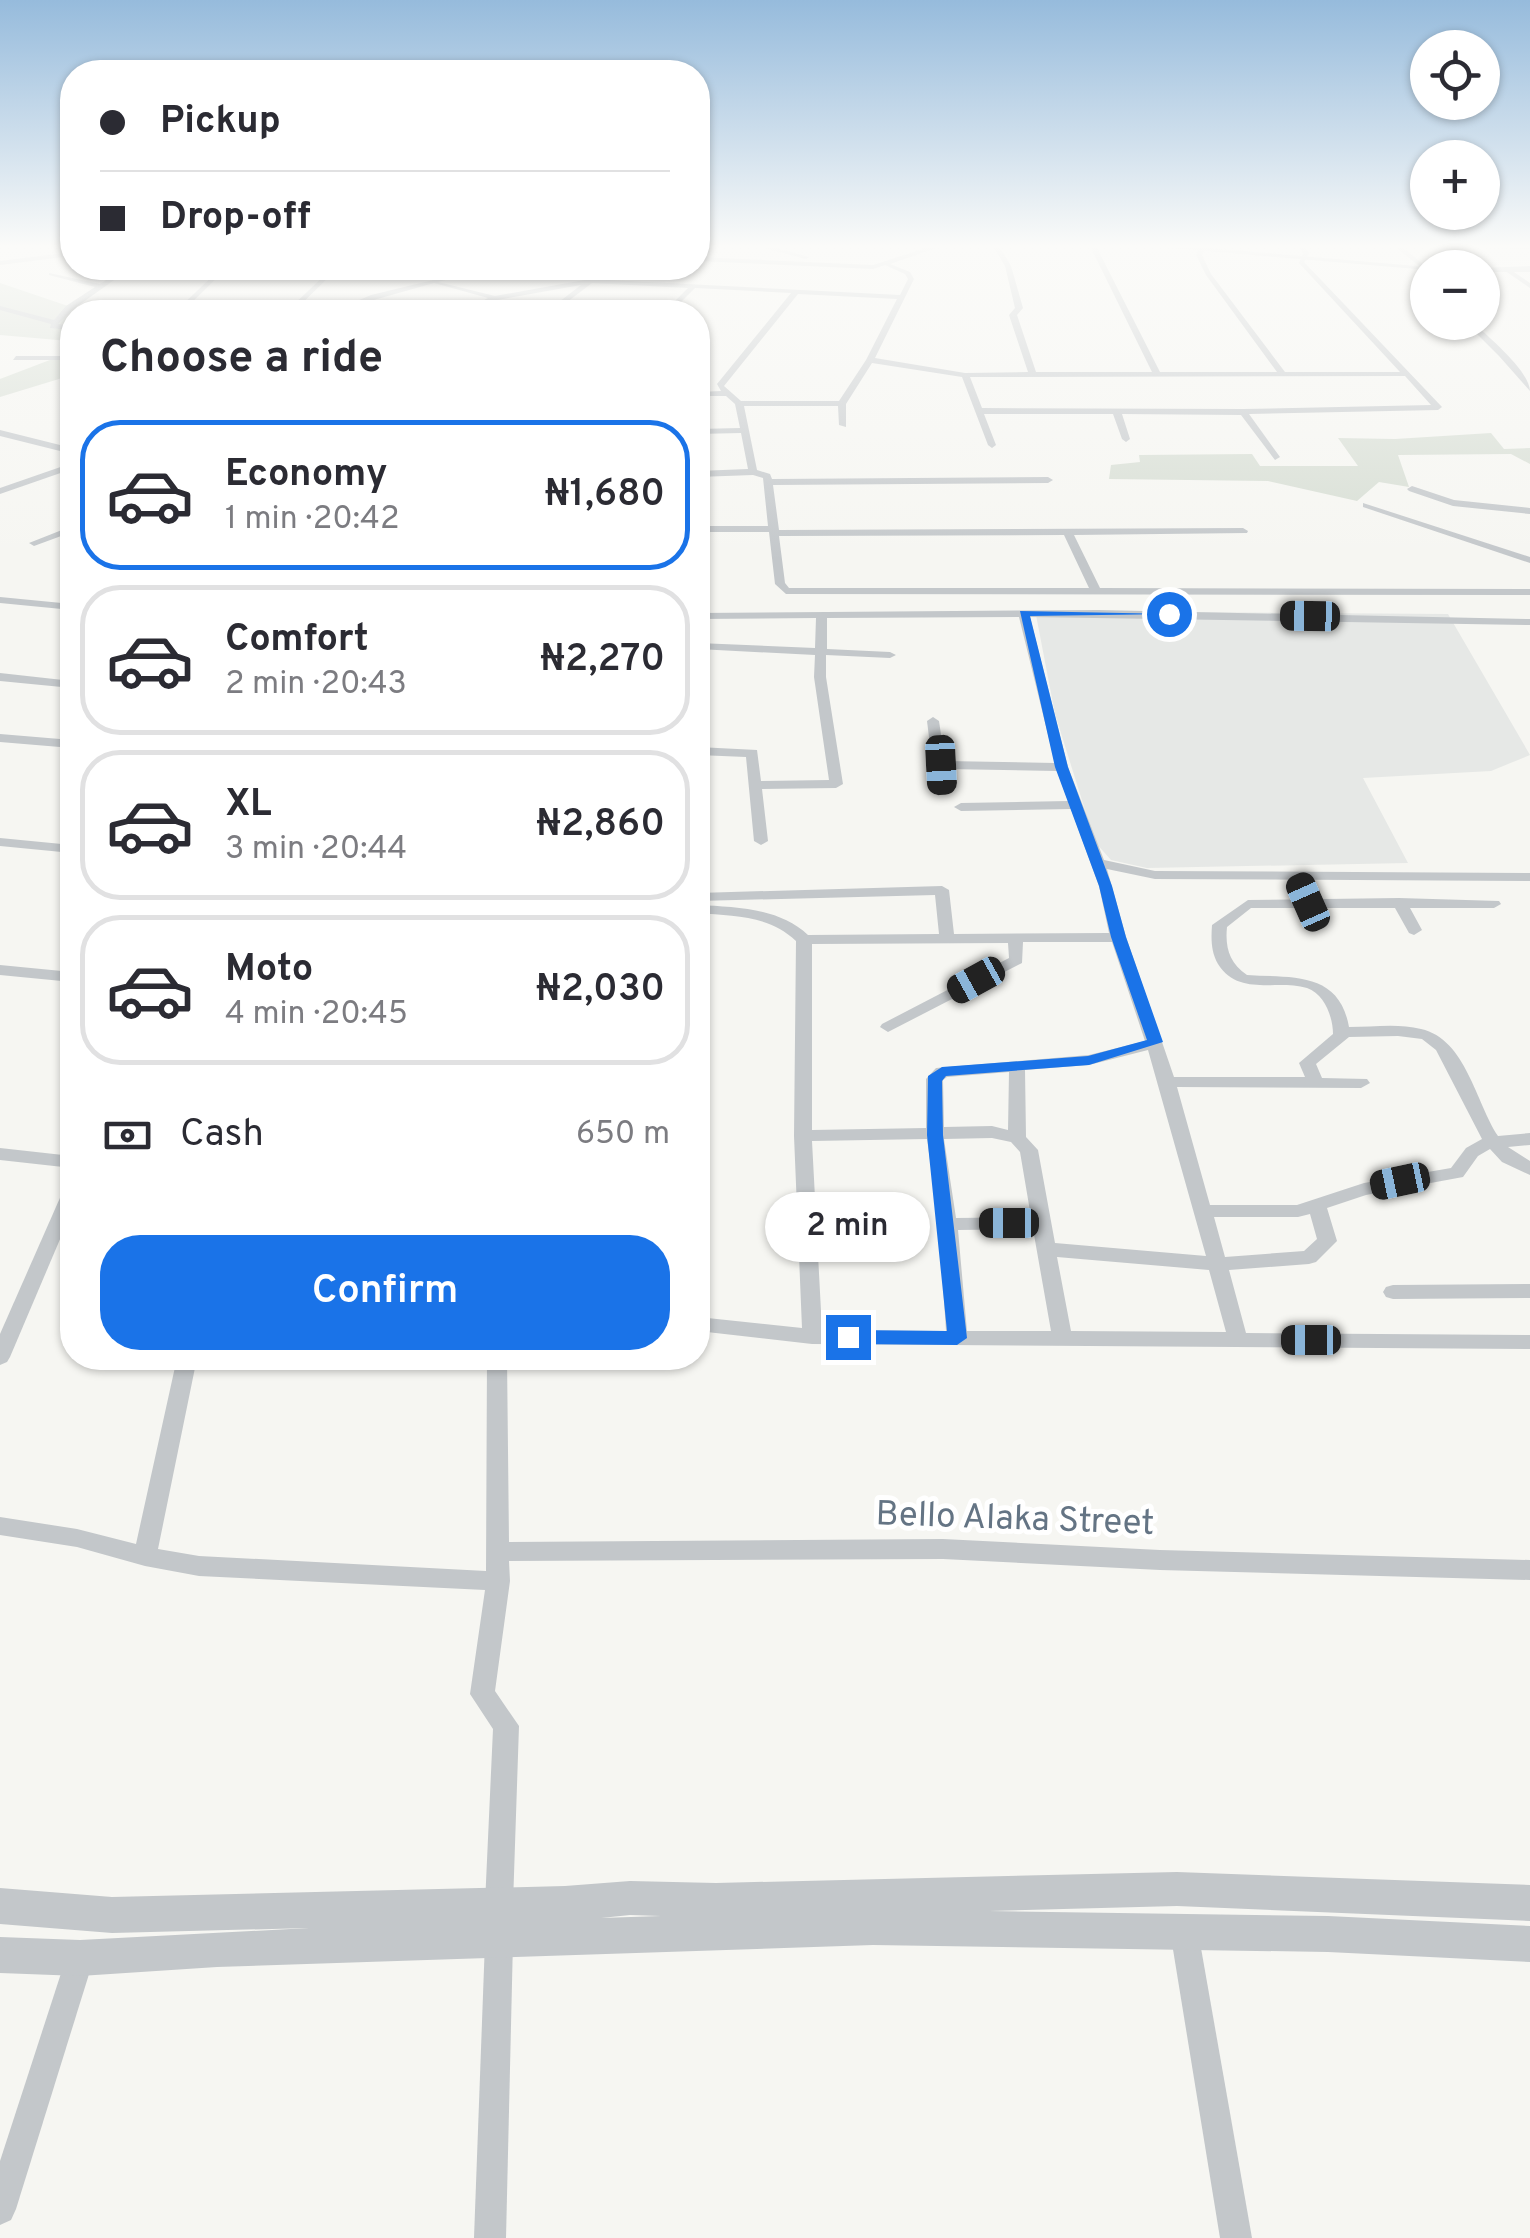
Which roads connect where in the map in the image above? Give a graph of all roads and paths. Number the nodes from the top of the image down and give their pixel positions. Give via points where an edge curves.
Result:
1 (748, 350) edge
2 (874, 350) edge
3 (1024, 350) edge
4 (1145, 350) edge
5 (1265, 350) edge
6 (1383, 350) edge
7 (1498, 350) edge
8 (16, 358) dead end
9 (60, 358) edge
10 (870, 360) junction
11 (1156, 373) junction
12 (1283, 374) junction
13 (1406, 374) junction
14 (965, 375) junction
15 (1032, 375) junction
16 (1530, 389) edge
17 (727, 392) junction
18 (710, 393) edge
19 (739, 403) junction
20 (842, 404) junction
21 (980, 411) junction
22 (1117, 412) junction
23 (1243, 412) junction
24 (843, 424) dead end
25 (745, 430) junction
26 (710, 431) edge
27 (0, 433) edge
28 (1126, 439) dead end
29 (992, 445) dead end
30 (60, 448) edge
31 (1275, 458) dead end
32 (60, 470) edge
33 (753, 472) junction
34 (710, 474) edge
35 (1048, 480) dead end
36 (768, 482) junction
37 (1412, 489) dead end
38 (0, 491) edge
39 (1366, 505) dead end
40 (1530, 510) edge
41 (710, 529) edge
42 (775, 531) junction
43 (1243, 531) dead end
44 (1068, 532) junction
45 (60, 533) edge
46 (34, 543) dead end
47 (1530, 560) edge
48 (1097, 592) junction
49 (1530, 592) edge
50 (0, 600) edge
51 (60, 606) edge
52 (1024, 613) junction
53 (822, 614) junction
54 (710, 616) edge
55 (1530, 622) edge
56 (710, 646) edge
57 (818, 651) junction
58 (890, 655) dead end
59 (0, 677) edge
60 (60, 684) edge
61 (933, 721) dead end
62 (0, 738) edge
63 (60, 743) edge
64 (710, 751) edge
65 (941, 765) junction
66 (1062, 767) junction
67 (755, 785) junction
68 (942, 785) dead end
69 (1074, 805) junction
70 (961, 806) dead end
71 (761, 840) dead end
72 (0, 842) edge
73 (60, 849) edge
74 (1097, 864) junction
75 (1154, 876) junction
76 (1298, 877) junction
77 (1530, 878) edge
78 (1106, 886) junction
79 (710, 896) edge
80 (1308, 902) junction
81 (1399, 902) junction
82 (1494, 904) dead end
83 (710, 911) edge
84 (1414, 930) dead end
85 (947, 937) junction
86 (1015, 937) junction
87 (1118, 937) junction
88 (804, 940) junction
89 (0, 970) edge
90 (60, 975) edge
91 (888, 1027) dead end
92 (1342, 1032) junction
93 (1155, 1042) junction
94 (1017, 1065) junction
95 (1167, 1082) junction
96 (1316, 1082) junction
97 (1362, 1083) dead end
98 (935, 1135) junction
99 (803, 1136) junction
100 (1016, 1138) junction
101 (1530, 1140) edge
102 (1489, 1142) junction
103 (0, 1154) edge
104 (60, 1161) edge
105 (1530, 1169) edge
106 (1317, 1204) junction
107 (1203, 1212) junction
108 (60, 1218) edge
109 (1040, 1223) junction
110 (948, 1224) junction
111 (1044, 1249) junction
112 (1218, 1264) junction
113 (1530, 1291) edge
114 (1393, 1292) dead end
115 (710, 1325) edge
116 (812, 1337) junction
117 (957, 1338) junction
118 (1062, 1338) junction
119 (1238, 1339) junction
120 (1530, 1342) edge
121 (0, 1356) edge
122 (184, 1370) edge
123 (497, 1370) edge
124 (0, 1526) edge
125 (498, 1552) junction
126 (145, 1556) junction
127 (1530, 1570) edge
128 (498, 1581) junction
129 (1530, 1903) edge
130 (499, 1904) junction
131 (0, 1906) edge
132 (1184, 1931) junction
133 (499, 1940) junction
134 (1530, 1944) edge
135 (0, 1955) edge
136 (80, 1958) junction
137 (0, 2209) edge
138 (490, 2238) edge
139 (1236, 2238) edge

1 - 17 street via 720,386
2 - 10 street
3 - 15 street
4 - 11 street
5 - 12 street
6 - 13 street
7 - 16 street
8 - 9 street
10 - 14 street
10 - 20 street
11 - 12 street
11 - 15 street
12 - 13 street
13 - 23 street via 1438,407
14 - 15 street
14 - 21 street
17 - 18 street
17 - 19 street
19 - 20 street
19 - 25 street
20 - 24 street
21 - 22 street
21 - 29 street
22 - 23 street
22 - 28 street
23 - 31 street
25 - 26 street
25 - 33 street
27 - 30 street
32 - 38 street
33 - 34 street
33 - 36 street
35 - 36 street
36 - 42 street
37 - 40 street via 1453,503
39 - 47 street
41 - 42 street
42 - 44 street
42 - 48 street via 786,591
43 - 44 street
44 - 48 street
45 - 46 street
48 - 49 street
50 - 51 street
52 - 53 street
52 - 55 street
52 - 66 street
53 - 54 street
53 - 57 street
56 - 57 street
57 - 58 street
57 - 67 street via 836,784
59 - 60 street
61 - 65 street
62 - 63 street
64 - 67 street via 752,753
65 - 66 street
65 - 68 street
66 - 69 street
67 - 71 street
69 - 70 street
69 - 74 street
72 - 73 street
74 - 75 street
74 - 78 street
75 - 76 street
75 - 78 street
76 - 77 street
76 - 80 street
78 - 87 street
79 - 85 street via 942,890
80 - 81 street
80 - 92 street via 1248,904 1220,925 1220,954 1243,979 1322,990
81 - 82 street
81 - 84 street
83 - 88 street via 776,920
85 - 86 street
85 - 88 street
86 - 87 street
86 - 91 street via 1017,960
87 - 93 street
88 - 99 street
89 - 90 street
92 - 96 street via 1307,1063
92 - 102 street via 1429,1036 1444,1048
93 - 94 street via 1089,1060
93 - 95 street
94 - 98 street via 942,1072 934,1080
94 - 100 street
95 - 96 street
95 - 107 street
96 - 97 street
98 - 99 street
98 - 100 street via 992,1132
98 - 110 street
99 - 116 street
100 - 109 street via 1029,1150
101 - 102 street
102 - 105 street
102 - 106 street via 1472,1150 1457,1173
103 - 104 street
106 - 107 street via 1298,1212
106 - 112 street via 1327,1240 1309,1257
107 - 112 street
108 - 121 street
109 - 110 street
109 - 111 street
110 - 117 street
111 - 112 street
111 - 118 street
112 - 119 street
113 - 114 street
115 - 116 street
116 - 117 street
117 - 118 street
118 - 119 street
119 - 120 street
122 - 126 street
123 - 125 street
124 - 126 street
125 - 127 street, Bello Alaka Street via 943,1549
125 - 128 street
126 - 128 street via 199,1566
128 - 130 street via 482,1694 506,1726
129 - 130 street via 1177,1889
130 - 131 street via 112,1915
132 - 133 street via 873,1928
132 - 134 street
132 - 139 street
133 - 136 street
133 - 138 street
135 - 136 street
136 - 137 street

